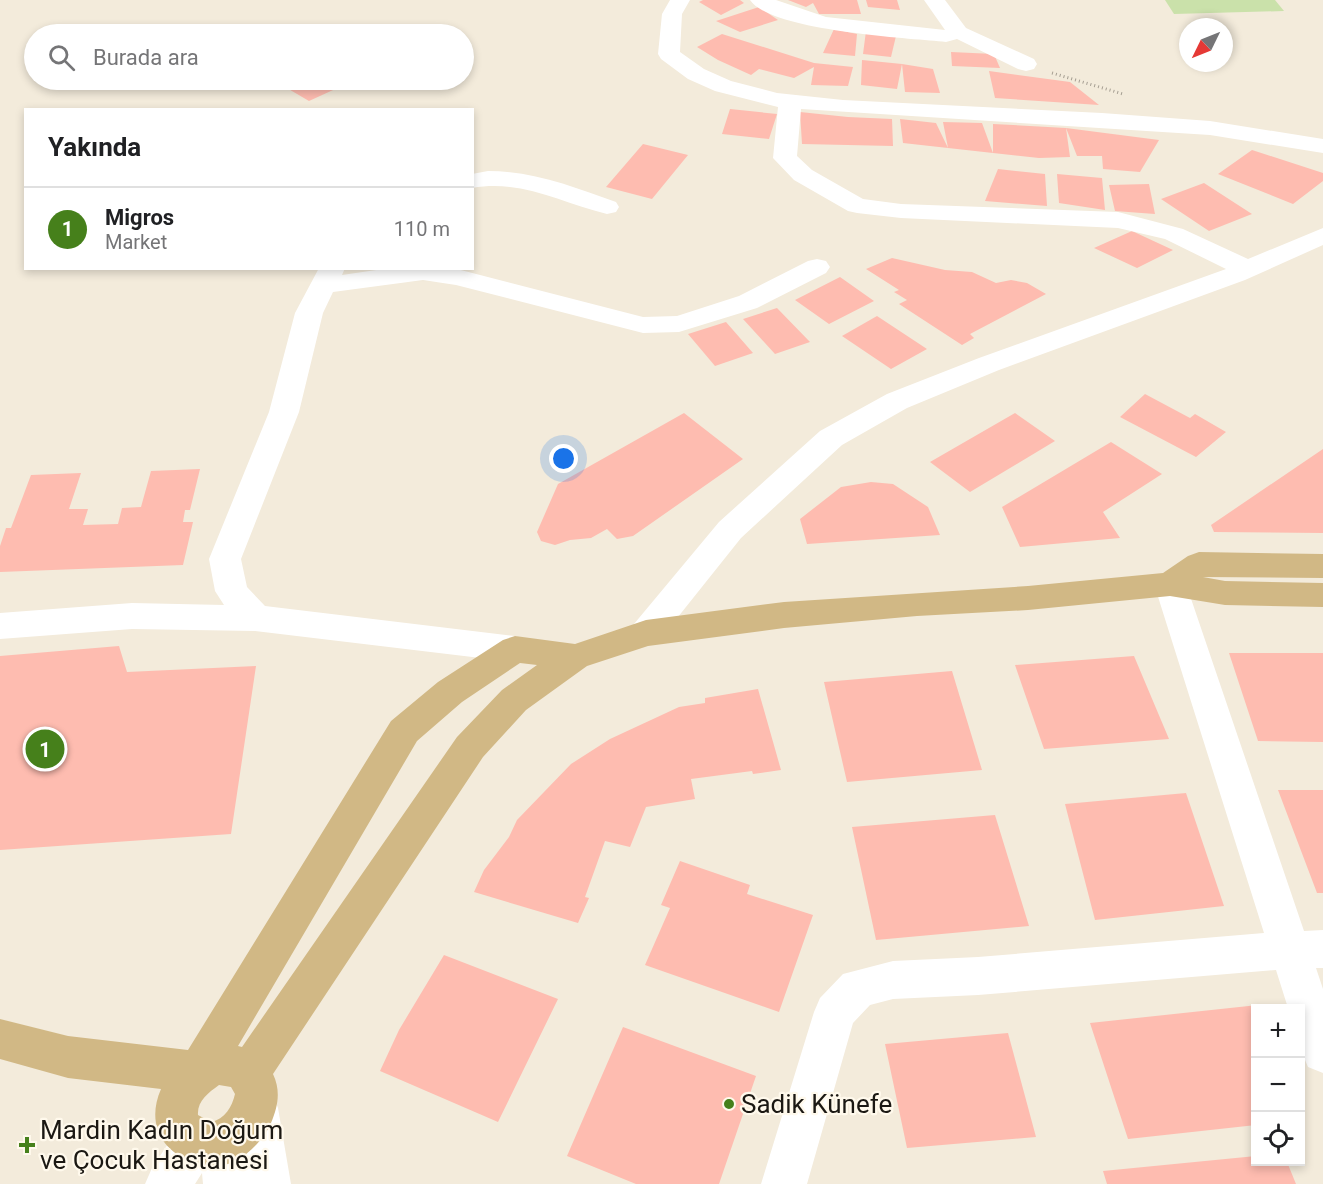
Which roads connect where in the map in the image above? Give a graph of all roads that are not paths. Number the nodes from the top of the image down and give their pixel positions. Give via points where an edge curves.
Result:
1 (680, 0) edge
2 (760, 0) edge
3 (934, 0) edge
4 (959, 32) junction
5 (1026, 64) road end
6 (790, 102) junction
7 (1323, 146) edge
8 (474, 180) edge
9 (607, 207) dead end
10 (1323, 236) edge
11 (817, 267) dead end
12 (1246, 269) junction
13 (328, 277) edge
14 (1323, 566) edge
15 (1170, 584) junction
16 (1323, 595) edge
17 (255, 618) junction
18 (0, 627) edge
19 (646, 633) junction
20 (515, 649) junction
21 (575, 657) junction
22 (1306, 950) edge
23 (0, 1038) edge
24 (1323, 1052) edge
25 (198, 1072) junction
26 (253, 1090) junction
27 (215, 1156) edge
28 (168, 1184) edge
29 (268, 1184) edge
30 (784, 1184) edge

1 - 6 street via 672,14 669,54 696,74 723,86
2 - 4 street via 824,23 946,36
3 - 4 street
4 - 5 street
6 - 7 street via 1210,128
6 - 12 street via 784,158 803,175 857,206 1118,220 1174,234
8 - 9 street via 484,177 526,181
10 - 12 street
11 - 13 street via 748,302 679,324 643,325 457,277 423,272
12 - 19 street via 907,397 831,438 730,530
13 - 17 street via 309,313 284,412 225,559 231,591
14 - 15 main road via 1199,564
15 - 16 main road via 1225,593
15 - 19 main road via 784,615
15 - 22 street
17 - 18 street via 132,616
17 - 20 street
19 - 21 main road
20 - 21 main road
20 - 25 main road via 450,692 405,731
21 - 26 main road via 514,700 470,747
22 - 24 street
22 - 30 street via 893,980 858,988 835,1012
23 - 25 main road via 68,1057
25 - 26 main road via 226,1064 239,1066
25 - 27 main road via 180,1092 176,1104 179,1127
26 - 27 main road via 243,1129
26 - 29 street
27 - 28 street

